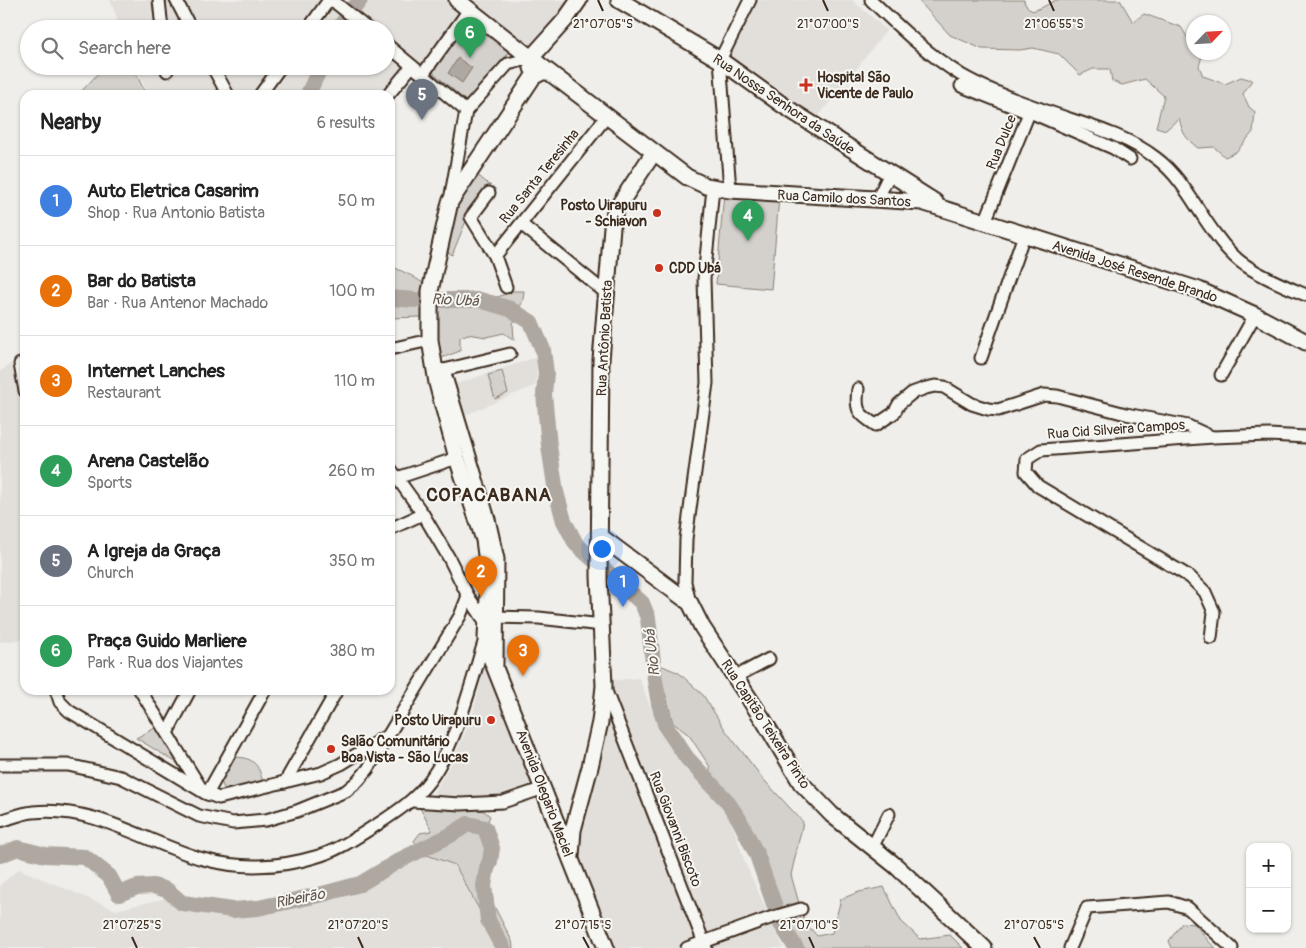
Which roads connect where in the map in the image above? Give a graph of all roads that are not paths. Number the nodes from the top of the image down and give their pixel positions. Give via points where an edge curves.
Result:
1 (159, 0) edge
2 (176, 0) edge
3 (457, 0) edge
4 (579, 0) edge
5 (618, 0) edge
6 (750, 0) edge
7 (871, 0) edge
8 (333, 2) edge
9 (469, 10) junction
10 (161, 20) edge
11 (186, 20) edge
12 (316, 20) edge
13 (357, 20) edge
14 (395, 52) edge
15 (531, 58) junction
16 (720, 60) junction
17 (412, 66) junction
18 (548, 72) junction
19 (423, 74) junction
20 (217, 75) edge
21 (274, 75) edge
22 (533, 77) junction
23 (962, 86) dead end
24 (225, 90) edge
25 (264, 90) edge
26 (392, 90) edge
27 (1030, 109) junction
28 (466, 111) junction
29 (606, 116) junction
30 (654, 152) junction
31 (1130, 159) dead end
32 (890, 174) junction
33 (713, 188) junction
34 (730, 190) junction
35 (489, 194) dead end
36 (877, 200) junction
37 (450, 202) junction
38 (949, 211) junction
39 (986, 222) junction
40 (521, 224) junction
41 (1024, 235) junction
42 (495, 256) junction
43 (506, 287) dead end
44 (606, 293) junction
45 (1306, 295) edge
46 (1254, 315) junction
47 (430, 340) junction
48 (1306, 342) edge
49 (395, 348) edge
50 (510, 354) dead end
51 (981, 358) dead end
52 (440, 369) junction
53 (1221, 376) dead end
54 (858, 389) dead end
55 (1213, 437) junction
56 (1306, 437) edge
57 (457, 458) junction
58 (395, 475) edge
59 (397, 478) junction
60 (424, 514) junction
61 (395, 527) edge
62 (600, 543) junction
63 (468, 596) junction
64 (690, 603) junction
65 (460, 616) junction
66 (488, 623) junction
67 (602, 625) junction
68 (1211, 638) dead end
69 (768, 659) dead end
70 (497, 673) junction
71 (735, 677) junction
72 (604, 686) junction
73 (58, 695) edge
74 (143, 695) edge
75 (187, 695) edge
76 (262, 695) edge
77 (334, 695) edge
78 (618, 721) junction
79 (600, 722) junction
80 (167, 734) junction
81 (387, 736) junction
82 (0, 765) edge
83 (285, 782) junction
84 (544, 788) junction
85 (206, 794) junction
86 (412, 801) junction
87 (550, 805) junction
88 (578, 807) junction
89 (889, 814) dead end
90 (0, 821) edge
91 (872, 848) junction
92 (571, 860) junction
93 (801, 910) dead end
94 (705, 945) edge
95 (606, 948) edge
96 (687, 948) edge
97 (984, 948) edge
98 (1070, 948) edge
99 (1232, 948) edge

1 - 10 street
2 - 11 street
3 - 9 main road, Rua Camilo dos Santos
4 - 15 main road
5 - 16 main road, Rua Nossa Senhora da Saúde
6 - 16 street
7 - 27 street via 910,38 961,74
8 - 12 street
8 - 13 street
9 - 15 main road, Rua Camilo dos Santos
9 - 19 street
14 - 17 street
15 - 18 main road, Rua Camilo dos Santos
15 - 22 main road
15 - 28 street via 508,64
16 - 32 main road, Rua Nossa Senhora da Saúde via 784,106
16 - 34 street
17 - 19 street
17 - 26 street
18 - 22 main road
18 - 29 main road, Rua Camilo dos Santos
19 - 28 street
20 - 24 street
21 - 25 street
22 - 37 main road
23 - 27 street, Rua Dulce
27 - 31 street
27 - 39 street, Rua Dulce
27 - 45 street via 1099,130 1139,146 1157,158 1186,190 1227,250 1244,265
28 - 37 street
29 - 30 main road, Rua Camilo dos Santos
29 - 40 street, Rua Santa Teresinha
30 - 33 main road, Rua Camilo dos Santos via 687,177
30 - 44 main road, Rua Antônio Batista via 615,211
32 - 36 street
32 - 38 main road, Rua Nossa Senhora da Saúde
33 - 34 main road, Rua Camilo dos Santos
33 - 64 street via 704,279 707,383 686,539 685,582
34 - 36 main road, Rua Camilo dos Santos
35 - 42 street via 470,217
36 - 38 main road, Rua Camilo dos Santos via 922,202
37 - 47 main road, Avenida Olegario Maciel via 430,291
38 - 39 main road, Rua Camilo dos Santos
39 - 41 main road, Avenida José Resende Brando
40 - 42 street, Rua Santa Teresinha
40 - 44 street
41 - 46 main road, Avenida José Resende Brando via 1199,290
41 - 51 street
42 - 43 street
44 - 62 main road, Rua Antônio Batista via 601,360
46 - 48 main road, Avenida José Resende Brando
46 - 53 street
47 - 49 street
47 - 52 main road, Avenida Olegario Maciel
50 - 52 street
52 - 57 main road, Avenida Olegario Maciel via 437,383
52 - 66 street via 489,519 498,559
54 - 55 street via 856,404 862,416 876,424 894,413 912,393 935,386 944,387 972,404 988,409 998,410 1044,395 1057,396 1188,426
55 - 56 street, Rua Cid Silveira Campos
55 - 68 street, Rua Cid Silveira Campos via 1041,450 1027,459 1026,472 1038,486 1190,577 1205,592 1214,612
57 - 59 street
57 - 66 main road, Avenida Olegario Maciel via 484,540 490,577
58 - 59 street
59 - 60 street
60 - 61 street
60 - 63 street
62 - 64 main road, Rua Capitão Teixeira Pinto
62 - 67 main road, Rua Antônio Batista
63 - 65 street
63 - 66 street
64 - 71 main road, Rua Capitão Teixeira Pinto via 702,628
65 - 66 street via 470,613
65 - 81 street
66 - 67 street via 539,618
66 - 70 street
66 - 70 main road, Avenida Olegario Maciel via 491,660
66 - 86 street via 460,718 430,780
67 - 72 main road, Rua Antônio Batista
69 - 71 street
70 - 84 main road, Avenida Olegario Maciel
71 - 91 main road, Rua Capitão Teixeira Pinto via 801,783 832,815
72 - 78 street, Rua Giovanni Biscoto
72 - 79 main road, Rua Antônio Batista
73 - 85 street via 70,711
74 - 80 street
75 - 80 street
76 - 85 street
77 - 83 street
78 - 79 street via 607,715
78 - 94 street, Rua Giovanni Biscoto
79 - 88 main road, Rua Antônio Batista
80 - 85 street
81 - 82 street via 368,769 346,791 297,812 266,820 233,822 199,816 122,778 68,764
81 - 83 street via 341,764
83 - 85 street via 219,798
84 - 86 street via 503,802
84 - 87 main road, Avenida Olegario Maciel
86 - 90 street via 348,843 316,857 278,865 233,866 202,859 81,814 31,812
87 - 88 main road via 567,813
87 - 92 main road, Avenida Olegario Maciel
88 - 92 main road, Rua Antônio Batista
89 - 91 street
91 - 97 main road, Rua Capitão Teixeira Pinto via 896,866
92 - 95 main road, Avenida Olegario Maciel
93 - 94 street via 770,918
94 - 96 street
98 - 99 street via 1087,908 1169,902 1188,908

